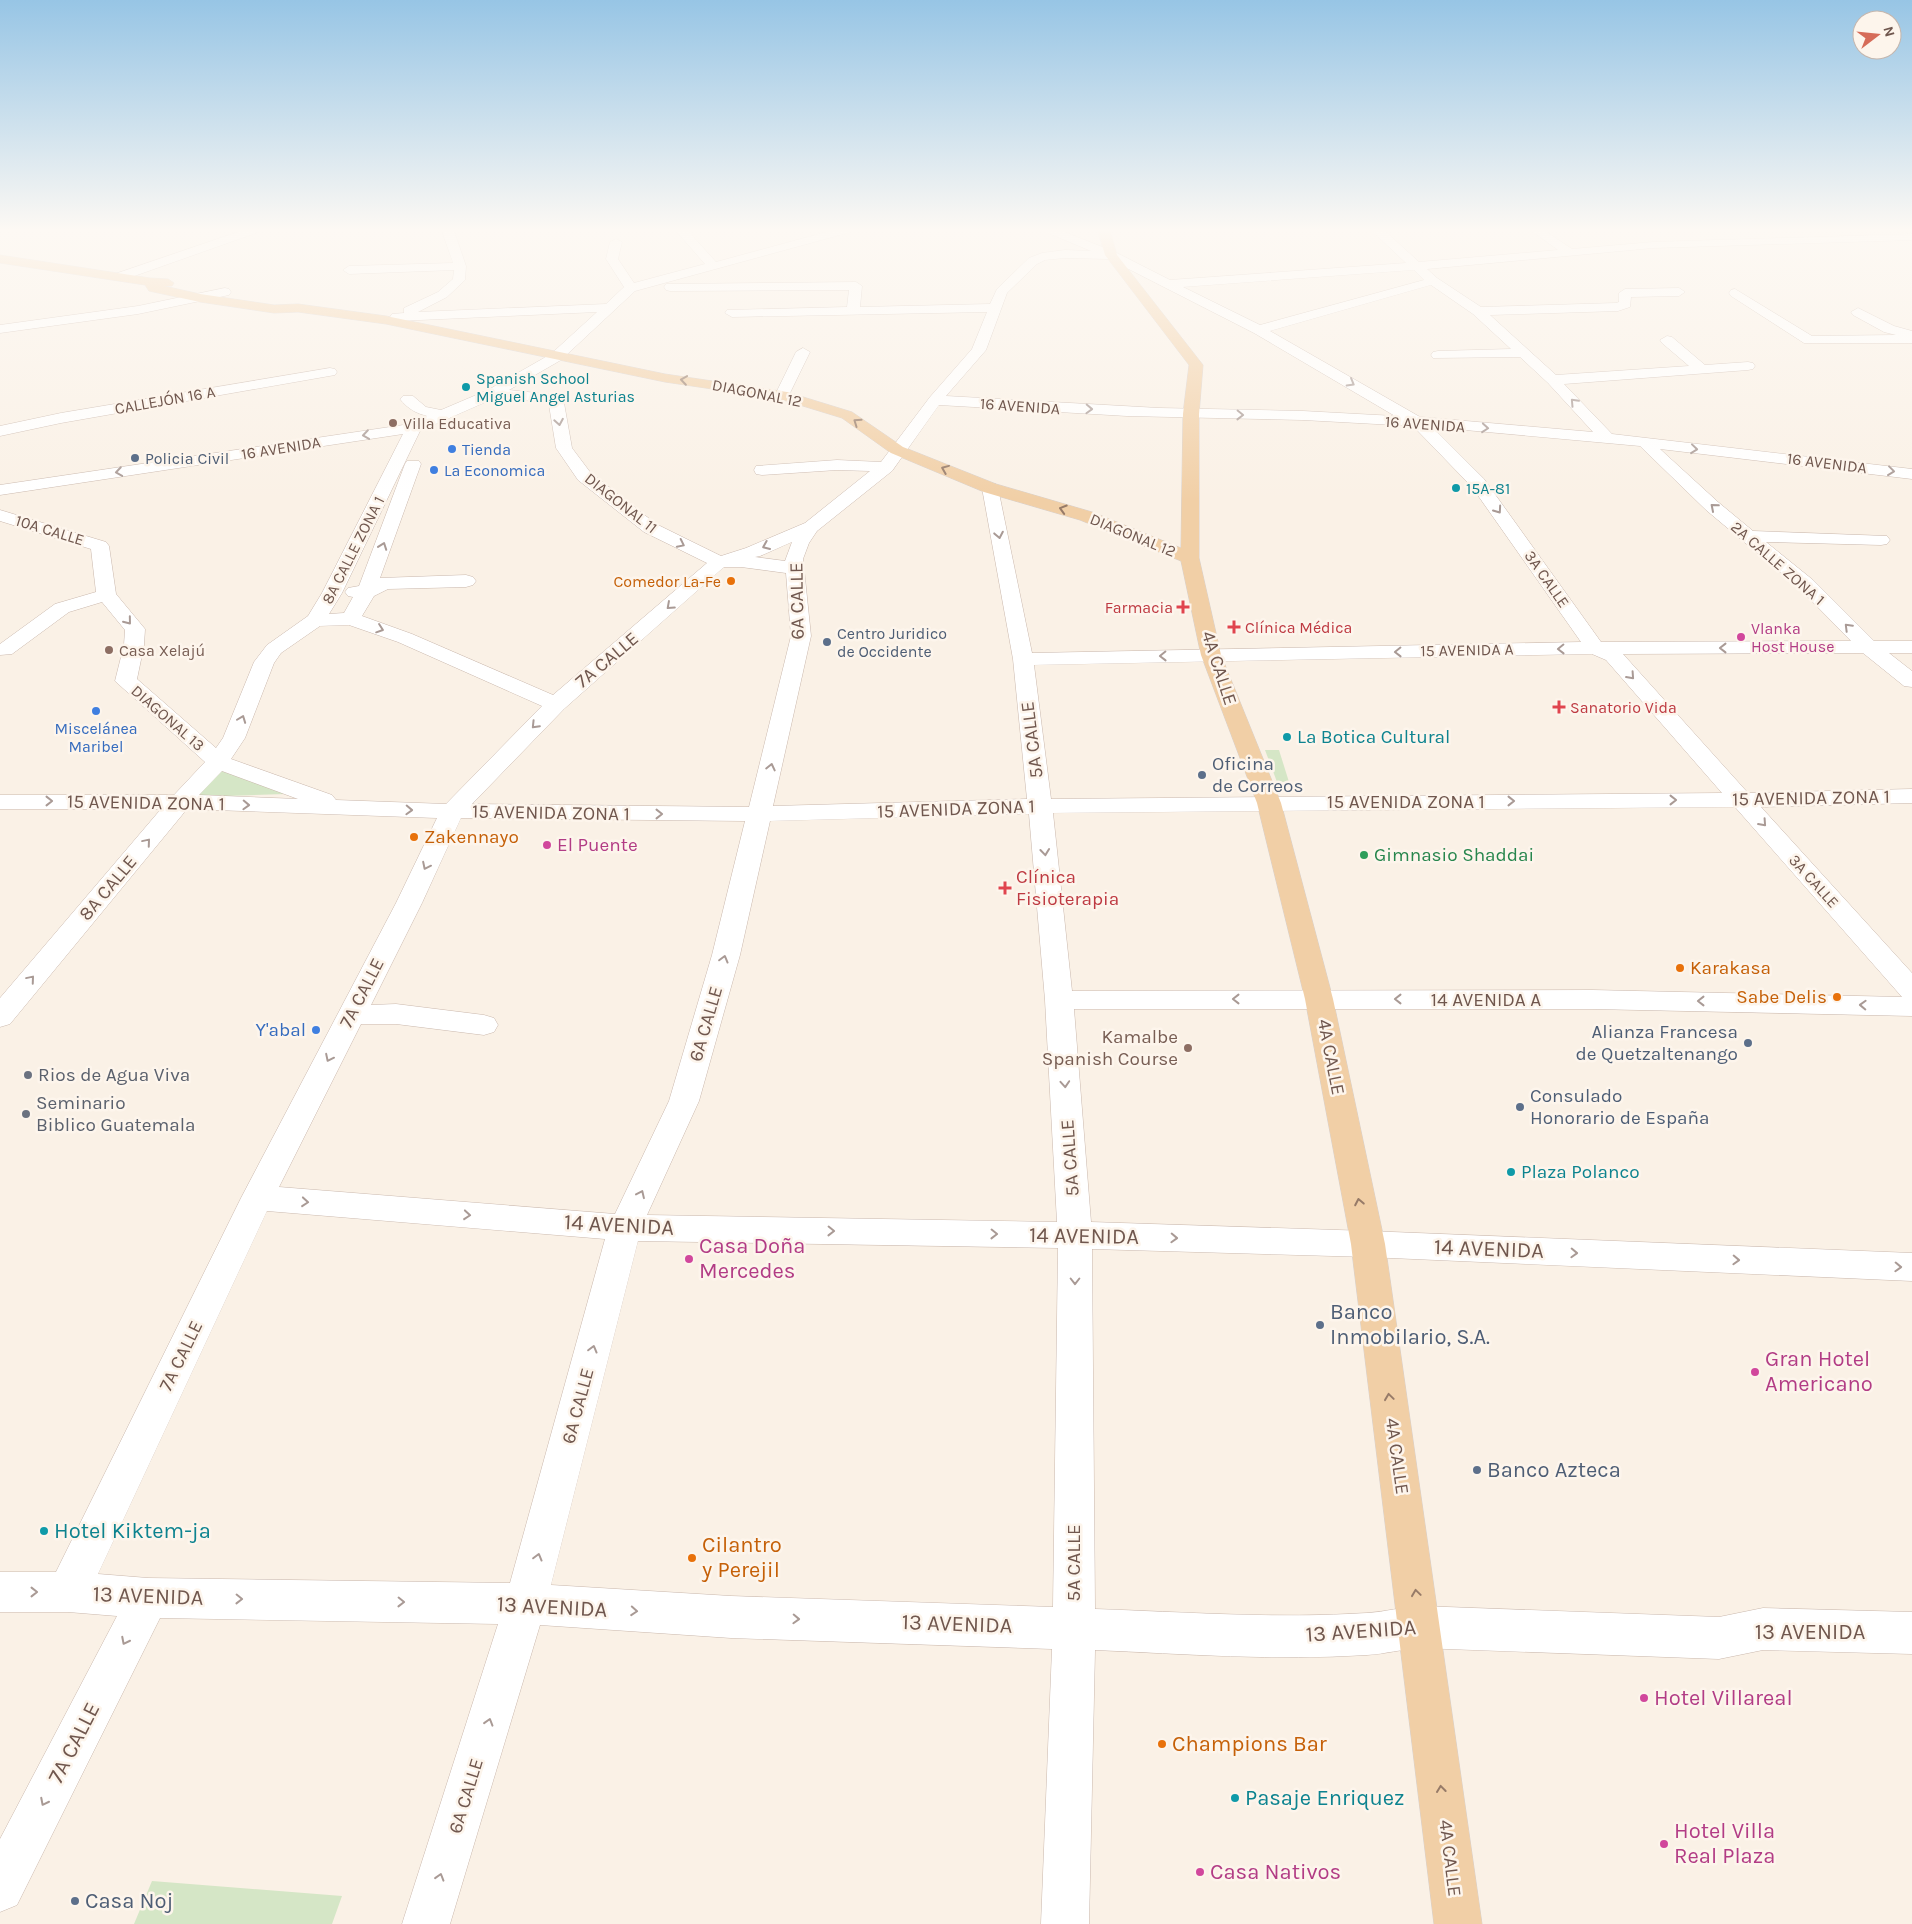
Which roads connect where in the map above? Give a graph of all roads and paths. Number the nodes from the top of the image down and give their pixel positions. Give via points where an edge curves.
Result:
1 (64, 321) edge
2 (403, 321) edge
3 (594, 321) edge
4 (990, 321) edge
5 (1161, 321) edge
6 (1241, 321) edge
7 (1292, 321) edge
8 (1489, 321) edge
9 (1779, 321) edge
10 (1874, 321) edge
11 (0, 330) edge
12 (1259, 330) junction
13 (1912, 337) edge
14 (1667, 340) dead end
15 (1852, 340) junction
16 (1866, 351) dead end
17 (803, 352) dead end
18 (1524, 353) junction
19 (1438, 355) dead end
20 (556, 357) junction
21 (1748, 366) dead end
22 (1701, 369) junction
23 (330, 372) dead end
24 (1553, 380) junction
25 (493, 393) junction
26 (782, 395) junction
27 (408, 399) dead end
28 (935, 400) junction
29 (1191, 414) junction
30 (444, 416) junction
31 (1419, 423) junction
32 (414, 428) junction
33 (0, 430) edge
34 (1607, 438) junction
35 (1646, 444) junction
36 (897, 450) junction
37 (886, 467) junction
38 (762, 470) dead end
39 (1912, 474) edge
40 (990, 488) junction
41 (0, 490) edge
42 (0, 515) edge
43 (811, 527) junction
44 (1748, 536) junction
45 (1881, 540) dead end
46 (1190, 558) junction
47 (719, 562) junction
48 (794, 568) junction
49 (466, 581) dead end
50 (366, 592) junction
51 (332, 594) junction
52 (106, 595) junction
53 (352, 619) junction
54 (316, 620) junction
55 (1912, 647) edge
56 (1595, 648) junction
57 (1869, 648) junction
58 (4, 650) dead end
59 (1211, 656) junction
60 (1023, 659) junction
61 (1912, 681) edge
62 (556, 704) junction
63 (218, 762) junction
64 (1912, 796) edge
65 (1742, 800) junction
66 (0, 802) edge
67 (180, 802) junction
68 (1270, 802) junction
69 (1040, 806) junction
70 (346, 808) junction
71 (452, 811) junction
72 (760, 814) junction
73 (1912, 991) edge
74 (1319, 999) junction
75 (1059, 1000) junction
76 (1912, 1007) edge
77 (350, 1015) junction
78 (0, 1017) edge
79 (484, 1025) dead end
80 (257, 1198) junction
81 (625, 1228) junction
82 (1075, 1235) junction
83 (1368, 1244) junction
84 (1912, 1267) edge
85 (0, 1592) edge
86 (68, 1592) junction
87 (148, 1598) junction
88 (526, 1604) junction
89 (1420, 1626) junction
90 (1074, 1627) junction
91 (1912, 1632) edge
92 (0, 1888) edge
93 (426, 1924) edge
94 (1065, 1924) edge
95 (1458, 1924) edge

1 - 11 street
2 - 20 main road, DIAGONAL 12
3 - 20 street
4 - 28 street, 6A CALLE via 979,350
5 - 29 main road, 4A CALLE via 1196,365
6 - 12 street, 3A CALLE
7 - 12 street
8 - 18 street
9 - 15 street via 1809,340
10 - 13 street
12 -> 31 street, 3A CALLE
13 - 15 street
14 - 22 street
15 - 16 street
17 - 26 street
18 - 19 street
18 - 24 street
20 - 25 street
26 -> 20 main road, DIAGONAL 12 via 665,378
21 - 22 street
22 - 24 street
23 - 33 street, CALLEJÓN 16 A
34 -> 24 street
25 - 30 street
25 -> 47 street, DIAGONAL 11 via 550,398 556,403 564,448 584,476 650,528
36 -> 26 main road, DIAGONAL 12 via 847,415
27 - 30 street via 421,410
28 -> 29 street, 16 AVENIDA
28 - 36 street, 6A CALLE
29 -> 31 street, 16 AVENIDA via 1318,416
29 - 46 main road, 4A CALLE
30 - 32 street
31 -> 34 street, 16 AVENIDA
31 -> 56 street, 3A CALLE via 1478,482
32 -> 41 street, 16 AVENIDA
50 -> 32 street, 8A CALLE ZONA 1 via 417,454
32 - 51 street, 8A CALLE ZONA 1
34 - 35 street, 16 AVENIDA
35 -> 39 street, 16 AVENIDA
44 -> 35 street, 2A CALLE ZONA 1
36 - 37 street, 6A CALLE
40 -> 36 main road, DIAGONAL 12
37 - 38 street via 837,465
37 - 43 street, 6A CALLE
46 -> 40 main road, DIAGONAL 12 via 1086,516
40 -> 60 street, 5A CALLE
42 - 52 street, 10A CALLE via 100,546
43 -> 47 street, 7A CALLE via 753,552
43 - 48 street, 6A CALLE via 800,543
44 - 45 street
57 -> 44 street, 2A CALLE ZONA 1 via 1806,584
46 - 59 main road, 4A CALLE
47 - 48 street, DIAGONAL 11 via 741,561
47 -> 62 street, 7A CALLE
72 -> 48 street, 6A CALLE via 802,636
49 - 50 street via 385,583
50 - 51 street
50 - 53 street, 8A CALLE ZONA 1
51 - 54 street, 8A CALLE ZONA 1
52 - 58 street via 62,608
52 -> 63 street, DIAGONAL 13 via 135,629 126,681
53 - 54 street
53 -> 62 street via 414,642
63 -> 54 street, 8A CALLE ZONA 1 via 234,738 264,662 274,649
55 - 57 street, 15 AVENIDA A
57 -> 56 street, 15 AVENIDA A
56 -> 59 street, 15 AVENIDA A
56 -> 65 street, 3A CALLE via 1613,656
57 - 61 street, 2A CALLE ZONA 1
59 -> 60 street, 15 AVENIDA A
59 - 68 main road, 4A CALLE
60 - 69 street, 5A CALLE
62 -> 71 street, 7A CALLE
63 - 67 street, 8A CALLE
63 - 70 street, DIAGONAL 13
64 - 65 street, 15 AVENIDA ZONA 1
68 -> 65 street, 15 AVENIDA ZONA 1
65 -> 73 street, 3A CALLE
66 -> 67 street, 15 AVENIDA ZONA 1
67 -> 70 street, 15 AVENIDA ZONA 1
78 -> 67 street, 8A CALLE
68 - 69 street, 15 AVENIDA ZONA 1
68 - 74 main road, 4A CALLE
69 - 72 street, 15 AVENIDA ZONA 1
69 -> 75 street, 5A CALLE
70 -> 71 street, 15 AVENIDA ZONA 1
71 -> 72 street, 15 AVENIDA ZONA 1
71 -> 77 street, 7A CALLE via 409,903
81 -> 72 street, 6A CALLE via 684,1101 726,955
74 -> 75 street, 14 AVENIDA A
76 -> 74 street, 14 AVENIDA A via 1790,1002
83 -> 74 main road, 4A CALLE
75 -> 82 street, 5A CALLE
77 - 79 street via 396,1014
77 -> 80 street, 7A CALLE
80 -> 81 street, 14 AVENIDA
80 - 86 street, 7A CALLE
81 -> 82 street, 14 AVENIDA
88 -> 81 street, 6A CALLE
82 -> 83 street, 14 AVENIDA
82 -> 90 street, 5A CALLE
83 -> 84 street, 14 AVENIDA
89 -> 83 main road, 4A CALLE
85 -> 86 street, 13 AVENIDA
86 - 87 street, 13 AVENIDA
87 -> 88 street, 13 AVENIDA
87 -> 92 street, 7A CALLE
88 -> 90 street, 13 AVENIDA via 731,1617
93 -> 88 street, 6A CALLE
89 - 90 street, 13 AVENIDA via 1369,1634 1283,1636
89 - 91 street, 13 AVENIDA via 1719,1638 1763,1629
95 -> 89 main road, 4A CALLE
90 - 94 street, 5A CALLE

